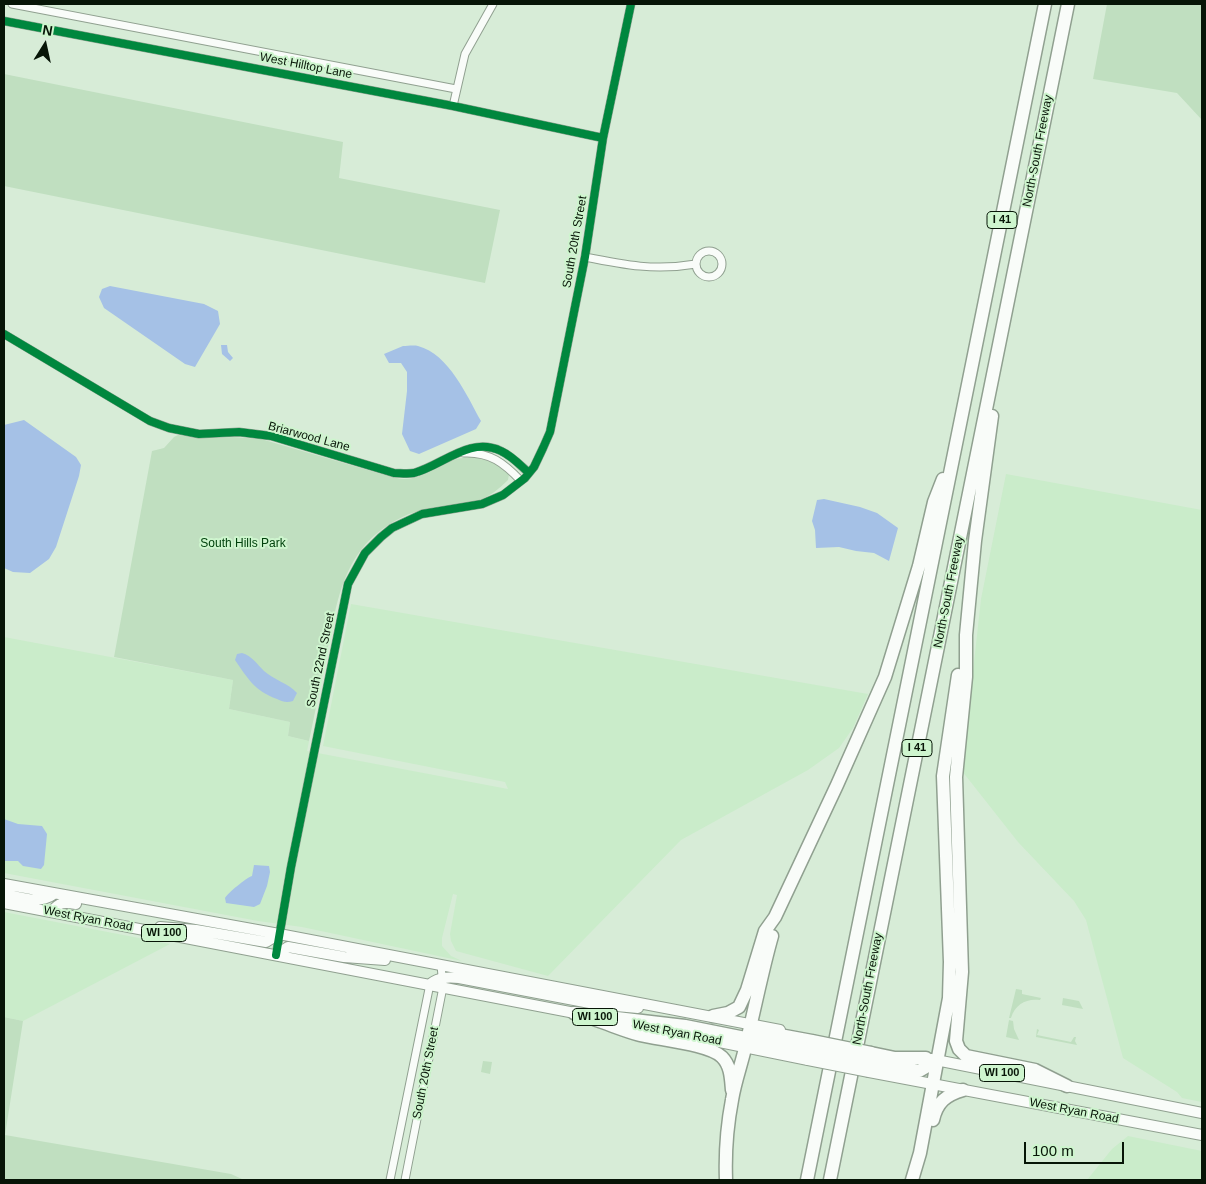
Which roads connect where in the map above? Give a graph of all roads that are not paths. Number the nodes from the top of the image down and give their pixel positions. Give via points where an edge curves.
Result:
1 (12, 4) edge
2 (631, 4) edge
3 (1046, 4) edge
4 (1068, 4) edge
5 (490, 5) edge
6 (55, 7) edge
7 (4, 21) edge
8 (456, 89) junction
9 (453, 106) junction
10 (603, 138) junction
11 (585, 257) junction
12 (696, 264) dead end
13 (1005, 316) junction
14 (4, 334) edge
15 (959, 431) junction
16 (459, 453) junction
17 (525, 477) junction
18 (966, 635) junction
19 (4, 884) edge
20 (4, 894) edge
21 (54, 894) junction
22 (4, 904) edge
23 (141, 909) junction
24 (51, 912) junction
25 (775, 917) junction
26 (131, 927) junction
27 (279, 934) junction
28 (276, 955) junction
29 (406, 958) junction
30 (441, 965) junction
31 (443, 982) junction
32 (430, 984) junction
33 (672, 1009) junction
34 (574, 1012) junction
35 (713, 1016) junction
36 (751, 1024) junction
37 (749, 1042) junction
38 (811, 1047) junction
39 (870, 1059) junction
40 (932, 1059) junction
41 (933, 1084) junction
42 (1067, 1086) junction
43 (963, 1090) junction
44 (732, 1098) junction
45 (1202, 1113) edge
46 (1202, 1135) edge
47 (390, 1180) edge
48 (405, 1180) edge
49 (726, 1180) edge
50 (807, 1180) edge
51 (830, 1180) edge
52 (912, 1180) edge
53 (918, 1180) edge

1 - 6 street, West Hilltop Lane
2 - 10 street, South 20th Street
3 - 15 highway, North-South Freeway / I 41
4 - 13 highway, North-South Freeway / I 41
5 - 8 street via 465,54
6 - 8 street, West Hilltop Lane
7 - 9 street, West Hilltop Lane
8 - 9 street
9 - 10 street, West Hilltop Lane
10 - 11 street, South 20th Street
11 - 12 street via 656,268
11 - 17 street, South 20th Street via 550,432
13 - 18 highway
13 - 51 highway, North-South Freeway / I 41
14 - 16 street, Briarwood Lane via 150,421 169,428 200,434 239,432 271,436 394,473 411,473
15 - 25 highway via 934,502 919,566 885,677
15 - 50 highway, North-South Freeway / I 41
16 - 17 street, Briarwood Lane via 474,452 493,457
16 - 17 street, Briarwood Lane via 484,446 500,451 515,460
17 - 27 street, South 22nd Street via 503,495 482,504 427,512 404,521 380,537 365,553 352,575
18 - 40 highway via 943,776 949,998
18 - 42 highway via 966,677 956,777 962,972 956,1041 966,1056 1035,1070
19 - 21 main road, West Ryan Road / WI 100
20 - 21 main road via 37,900
21 - 23 main road, West Ryan Road / WI 100
22 - 24 main road, West Ryan Road / WI 100
23 - 24 main road via 95,908 65,902
23 - 27 main road, West Ryan Road / WI 100
24 - 26 main road, West Ryan Road / WI 100
25 - 35 highway via 765,932 739,1006 728,1013
25 - 36 highway
26 - 27 main road via 196,930 266,942
26 - 28 main road, West Ryan Road / WI 100
27 - 28 street, South 22nd Street
27 - 29 main road, West Ryan Road / WI 100
28 - 29 main road via 288,947 344,957 390,961
28 - 32 main road, West Ryan Road / WI 100
29 - 30 main road, West Ryan Road / WI 100
30 - 31 street, South 20th Street
30 - 33 main road, West Ryan Road / WI 100
31 - 32 main road via 437,979
31 - 33 main road via 469,980 594,1004
31 - 34 main road, WI 100
31 - 48 street, South 20th Street
32 - 47 street, South 20th Street
33 - 35 main road, West Ryan Road / WI 100
34 - 37 highway via 686,1026
34 - 44 highway via 639,1034 715,1052 726,1062 731,1075
35 - 36 main road, West Ryan Road / WI 100
36 - 37 highway
36 - 38 main road, West Ryan Road / WI 100
37 - 38 main road, West Ryan Road / WI 100
37 - 38 highway via 769,1033
37 - 44 highway
38 - 39 highway, bridge
38 - 39 main road, West Ryan Road / WI 100, bridge
39 - 40 highway
39 - 41 main road, West Ryan Road / WI 100
40 - 41 highway
40 - 42 main road, West Ryan Road / WI 100
41 - 43 main road, West Ryan Road / WI 100
41 - 52 highway
42 - 45 main road, West Ryan Road / WI 100
43 - 46 main road, West Ryan Road / WI 100
43 - 53 highway via 944,1098 938,1106
44 - 49 highway

